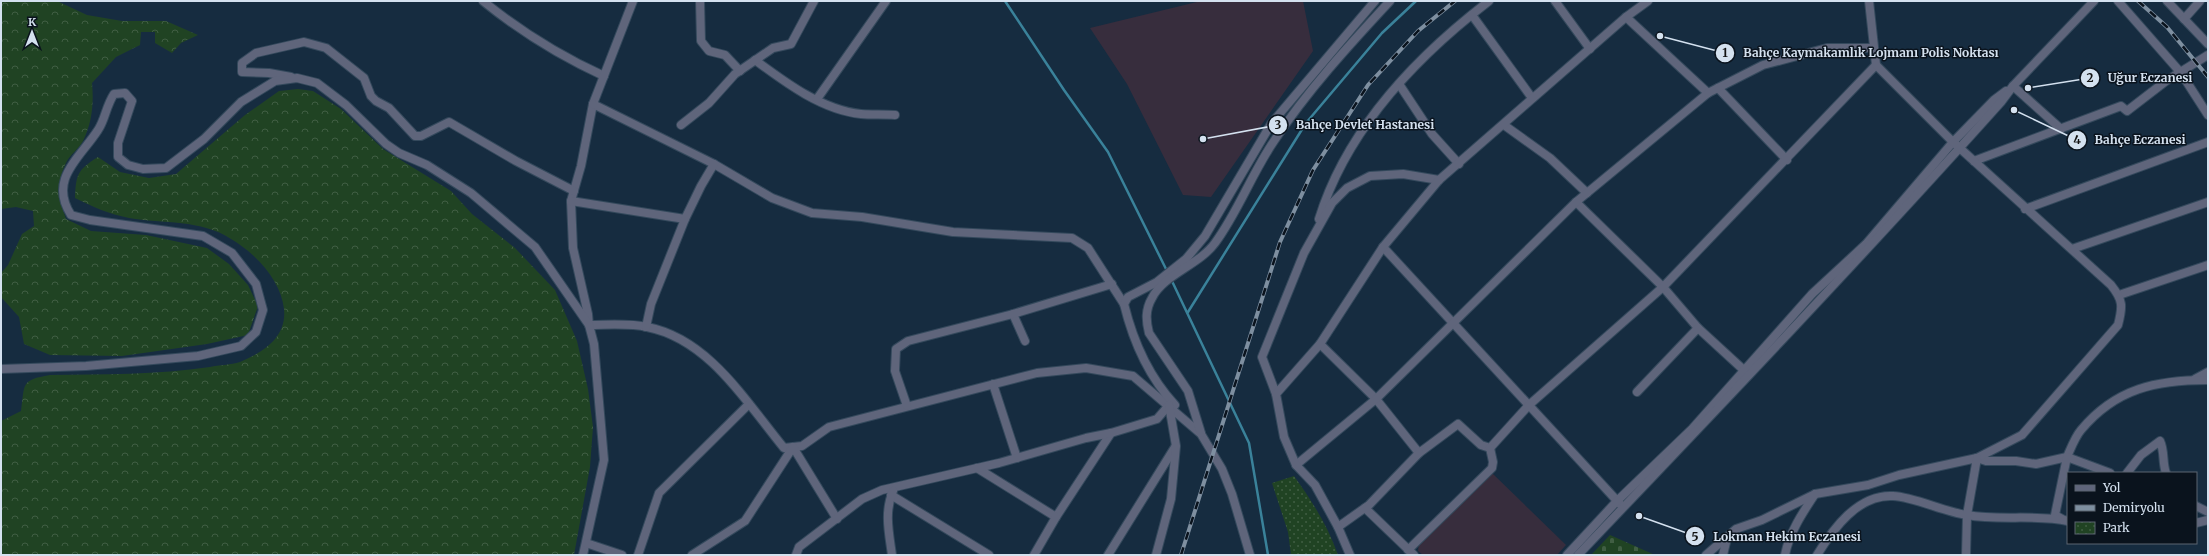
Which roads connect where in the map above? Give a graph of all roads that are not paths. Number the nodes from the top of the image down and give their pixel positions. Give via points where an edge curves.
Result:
1 (483, 1) edge
2 (632, 1) edge
3 (700, 1) edge
4 (814, 1) edge
5 (886, 1) edge
6 (1375, 1) edge
7 (1390, 1) edge
8 (1490, 1) edge
9 (1555, 1) edge
10 (1648, 1) edge
11 (1869, 1) edge
12 (2094, 1) edge
13 (2118, 1) edge
14 (2166, 1) edge
15 (2200, 1) edge
16 (1472, 15) junction
17 (1626, 17) junction
18 (2184, 19) junction
19 (2208, 44) edge
20 (1873, 48) junction
21 (1590, 49) junction
22 (2208, 55) edge
23 (755, 60) junction
24 (1876, 65) junction
25 (740, 72) junction
26 (2181, 73) junction
27 (604, 76) junction
28 (297, 78) junction
29 (1398, 84) junction
30 (2013, 86) junction
31 (1718, 88) junction
32 (1708, 93) junction
33 (1532, 98) junction
34 (818, 99) junction
35 (593, 104) junction
36 (895, 115) dead end
37 (2208, 115) edge
38 (681, 125) dead end
39 (1504, 125) junction
40 (2061, 129) junction
41 (1953, 142) junction
42 (2208, 142) edge
43 (1960, 148) junction
44 (1787, 160) junction
45 (1974, 161) junction
46 (714, 164) junction
47 (1459, 164) junction
48 (1439, 180) junction
49 (574, 191) junction
50 (1587, 193) junction
51 (571, 200) junction
52 (1576, 202) junction
53 (2208, 202) edge
54 (2025, 209) junction
55 (685, 220) junction
56 (1315, 232) junction
57 (1383, 247) junction
58 (2072, 250) junction
59 (2208, 265) edge
60 (1160, 283) junction
61 (1112, 284) junction
62 (1663, 288) junction
63 (1812, 294) junction
64 (2119, 295) junction
65 (1820, 301) junction
66 (1124, 304) junction
67 (1013, 314) junction
68 (1453, 321) junction
69 (589, 325) junction
70 (646, 327) junction
71 (1698, 328) junction
72 (1025, 341) dead end
73 (1320, 344) junction
74 (1, 369) edge
75 (1743, 370) junction
76 (2208, 372) edge
77 (1750, 376) junction
78 (2193, 380) junction
79 (2208, 380) edge
80 (993, 384) junction
81 (1637, 392) dead end
82 (1276, 394) junction
83 (1376, 399) junction
84 (749, 404) junction
85 (1529, 405) junction
86 (907, 406) junction
87 (1169, 406) junction
88 (1111, 433) junction
89 (1201, 434) junction
90 (1176, 446) junction
91 (793, 447) junction
92 (1490, 448) junction
93 (1419, 453) junction
94 (2067, 457) junction
95 (1017, 458) junction
96 (1977, 458) junction
97 (1296, 466) junction
98 (977, 468) junction
99 (2107, 472) edge
100 (2128, 472) edge
101 (2166, 472) edge
102 (895, 487) junction
103 (1815, 494) junction
104 (891, 495) junction
105 (1617, 501) junction
106 (2197, 506) edge
107 (1365, 508) junction
108 (1624, 508) junction
109 (2208, 512) edge
110 (1967, 515) junction
111 (1056, 517) junction
112 (837, 519) junction
113 (2066, 520) edge
114 (2208, 520) edge
115 (2197, 523) edge
116 (1338, 527) junction
117 (1727, 538) junction
118 (586, 544) junction
119 (1411, 552) edge
120 (583, 555) edge
121 (622, 555) edge
122 (638, 555) edge
123 (692, 555) edge
124 (796, 555) edge
125 (892, 555) edge
126 (989, 555) edge
127 (1034, 555) edge
128 (1108, 555) edge
129 (1156, 555) edge
130 (1250, 555) edge
131 (1350, 555) edge
132 (1567, 555) edge
133 (1578, 555) edge
134 (1706, 555) edge
135 (1723, 555) edge
136 (1785, 555) edge
137 (1817, 555) edge
138 (1966, 555) edge

1 - 27 street via 567,59
2 - 27 street
3 - 25 street via 701,41 709,51 725,55
4 - 23 street via 791,44 774,48
5 - 34 street
6 - 60 street via 1271,124 1205,236 1186,259
7 - 60 street via 1299,106 1274,141 1215,244 1187,268
8 - 16 street
9 - 21 street
10 - 17 street
11 - 20 street
12 - 30 street
13 - 26 street
14 - 18 street
15 - 18 street
16 - 29 street via 1450,31
16 - 33 street
17 - 21 street
17 - 32 street
18 - 19 street
20 - 24 street
20 - 31 street via 1827,48 1763,65
21 - 33 street
22 - 26 street
23 - 25 street
23 - 34 street via 787,83
24 - 41 street
24 - 44 street
25 - 38 street via 735,74 709,103
26 - 37 street
26 - 40 street via 2166,81 2127,111 2121,106
27 - 35 street
28 - 49 street via 242,72 242,63 256,53 304,42 326,48 364,78 376,102 389,108 414,136 421,136 449,122
28 - 69 street via 317,83 340,100 386,144 399,153 427,165 471,193 535,247
28 - 74 street via 275,81 241,102 204,139 166,168 136,167 128,165 118,157 118,143 132,101 125,93 114,94 107,105 99,129 65,175 64,203 71,215 203,236 232,253 256,284 263,310 256,332 241,346 198,356 86,366
29 - 47 street via 1432,134
29 - 56 street via 1357,137 1337,171
30 - 40 street
30 - 41 street via 1994,100
30 - 43 street
31 - 32 street
31 - 44 street
32 - 50 street
33 - 39 street
34 - 36 street via 844,111
35 - 46 street
35 - 49 street
39 - 47 street
39 - 50 street via 1550,158
40 - 45 street
41 - 43 street
41 - 63 street via 1866,244
42 - 54 street
43 - 45 street
43 - 65 street
44 - 62 street
45 - 54 street
46 - 55 street
46 - 61 street via 772,198 812,213 862,216 953,232 1072,238 1088,248
47 - 48 street
48 - 56 street via 1403,174 1370,176 1347,188 1332,204
48 - 57 street
49 - 51 street
50 - 52 street
51 - 55 street
51 - 69 street via 573,248
52 - 62 street
52 - 68 street
53 - 58 street
54 - 58 street
55 - 70 street via 651,304
56 - 82 street via 1262,357
57 - 68 street
57 - 73 street
58 - 64 street
59 - 64 street
60 - 66 street via 1128,297
60 - 89 street via 1146,312 1146,322 1149,333 1188,391
61 - 66 street
61 - 67 street
62 - 71 street
62 - 85 street
63 - 65 street
63 - 75 street
64 - 96 street via 2122,309 2118,325 2022,435
65 - 77 street
66 - 89 street via 1137,345 1162,391
67 - 72 street
67 - 86 street via 908,341 896,348 895,371
68 - 83 street
68 - 85 street
69 - 70 street
69 - 118 street via 594,344 604,460
70 - 84 street via 688,343 714,364
71 - 75 street
71 - 81 street
73 - 82 street
73 - 83 street
75 - 77 street
75 - 105 street via 1692,429
76 - 78 street
77 - 108 street
78 - 79 street
78 - 94 street via 2165,381 2127,393 2080,430
80 - 86 street
80 - 87 street via 1037,374 1086,368 1134,376
80 - 95 street
82 - 97 street via 1284,437
83 - 93 street
83 - 97 street
84 - 91 street via 784,448
84 - 122 street via 659,493
85 - 92 street
85 - 105 street
86 - 91 street via 829,427 802,446
87 - 88 street via 1157,419
87 - 89 street
87 - 90 street
88 - 95 street
88 - 111 street
89 - 130 street via 1222,469
90 - 128 street
90 - 129 street via 1171,499
91 - 112 street
91 - 123 street via 744,521
92 - 93 street via 1481,445 1458,424
92 - 119 street via 1492,468
93 - 107 street
94 - 96 street via 2036,464 1986,461
94 - 99 street
94 - 113 street via 2055,515
95 - 98 street
96 - 103 street via 1898,475 1868,485
96 - 110 street
97 - 116 street via 1315,485
98 - 102 street
98 - 111 street
100 - 101 street via 2141,455 2160,441 2164,451 2163,464
102 - 104 street
102 - 112 street via 862,499
103 - 117 street via 1762,520 1736,529
103 - 136 street via 1800,518 1786,547
104 - 125 street via 887,518
104 - 126 street
105 - 108 street
105 - 132 street
106 - 109 street
107 - 116 street
107 - 119 street
108 - 133 street
110 - 113 street
110 - 137 street via 1893,496 1873,498 1849,514 1832,531
110 - 138 street
111 - 127 street
112 - 124 street via 799,547
114 - 115 street
116 - 131 street
117 - 134 street
117 - 135 street
118 - 120 street
118 - 121 street

